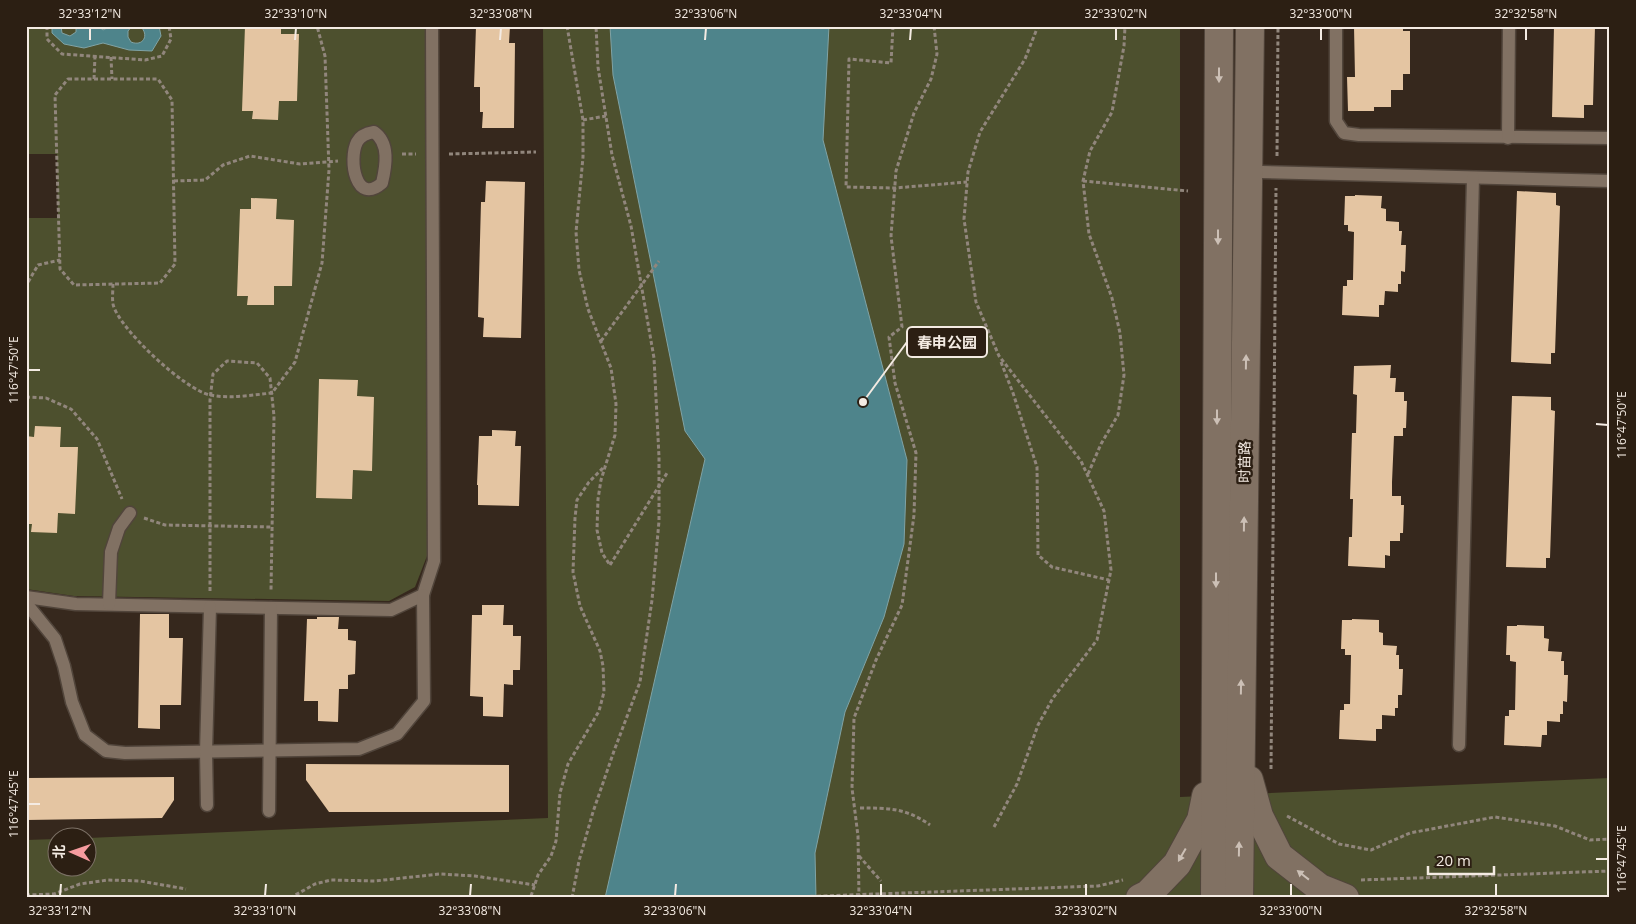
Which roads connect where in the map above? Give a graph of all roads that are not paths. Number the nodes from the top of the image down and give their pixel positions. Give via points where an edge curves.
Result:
1 (432, 26) edge
2 (1219, 26) edge
3 (1250, 26) edge
4 (1336, 26) edge
5 (1509, 26) edge
6 (1508, 138) junction
7 (1610, 138) edge
8 (386, 154) joint
9 (1262, 172) dead end
10 (1473, 178) junction
11 (1610, 181) edge
12 (130, 513) road end
13 (423, 595) junction
14 (26, 597) edge
15 (26, 603) edge
16 (109, 604) junction
17 (210, 606) junction
18 (271, 608) junction
19 (1228, 743) junction
20 (1459, 745) dead end
21 (270, 751) junction
22 (206, 752) junction
23 (207, 805) dead end
24 (269, 811) dead end
25 (1349, 887) edge
26 (1133, 888) edge
27 (1215, 898) edge
28 (1239, 898) edge

1 - 13 lane via 434,561
2 -> 19 street, 时苗路
19 -> 3 street, 时苗路
4 - 6 lane via 1336,120 1344,133
5 - 6 lane
6 - 7 lane
8 - 8 lane via 374,132 357,142 353,159 355,176 366,189 371,190 382,183
9 - 10 lane
10 - 11 lane
10 - 20 lane
12 - 16 lane via 119,528 111,552
13 - 18 lane via 391,610
13 - 21 lane via 424,701 397,734 358,749
14 - 16 lane via 76,604
15 - 22 lane via 55,639 72,702 85,735 106,751
16 - 17 lane
17 - 18 lane
17 - 22 lane
18 - 21 lane
25 -> 19 street via 1320,888 1279,856 1259,816 1250,784
19 -> 26 street via 1202,820 1177,864 1148,894
19 - 27 street, 时苗路
28 -> 19 street, 时苗路
21 - 22 lane
21 - 24 lane
22 - 23 lane

